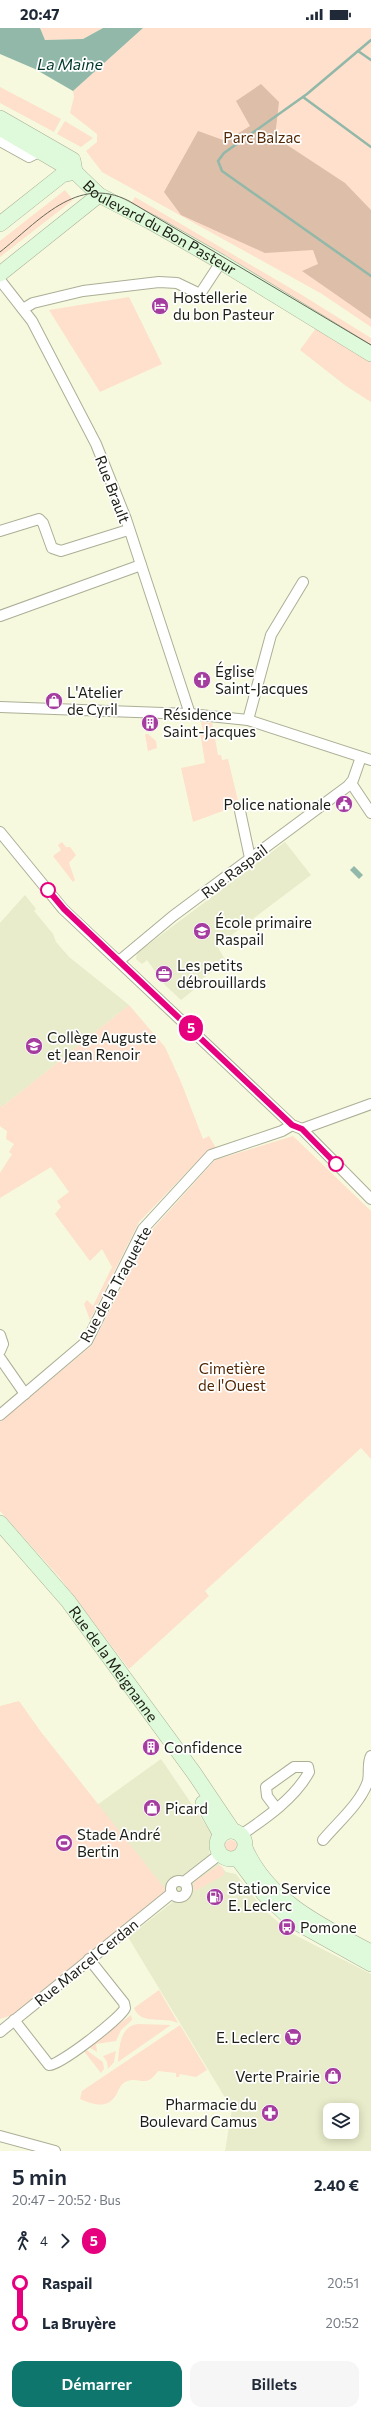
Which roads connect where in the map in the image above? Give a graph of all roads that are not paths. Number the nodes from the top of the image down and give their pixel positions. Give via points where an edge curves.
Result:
1 (0, 118) edge
2 (0, 128) edge
3 (0, 141) edge
4 (39, 152) junction
5 (76, 172) junction
6 (99, 195) junction
7 (0, 224) edge
8 (221, 262) junction
9 (0, 274) edge
10 (0, 280) edge
11 (22, 309) junction
12 (371, 354) edge
13 (128, 530) junction
14 (0, 531) edge
15 (141, 565) junction
16 (303, 582) dead end
17 (0, 616) edge
18 (0, 707) edge
19 (190, 714) junction
20 (248, 720) junction
21 (361, 757) junction
22 (371, 760) edge
23 (351, 783) junction
24 (240, 811) dead end
25 (371, 813) edge
26 (0, 832) edge
27 (250, 858) junction
28 (119, 961) junction
29 (371, 1104) edge
30 (292, 1125) junction
31 (302, 1129) junction
32 (371, 1198) edge
33 (0, 1335) edge
34 (0, 1351) edge
35 (0, 1358) edge
36 (25, 1394) junction
37 (0, 1415) edge
38 (0, 1523) edge
39 (0, 1539) edge
40 (371, 1756) edge
41 (370, 1780) edge
42 (276, 1808) junction
43 (322, 1840) dead end
44 (236, 1842) junction
45 (220, 1854) joint
46 (371, 1952) edge
47 (89, 1959) junction
48 (371, 1964) edge
49 (14, 2020) junction
50 (0, 2032) edge
51 (0, 2136) edge
52 (55, 2151) edge

1 - 5 main road, Boulevard du Bon Pasteur via 73,160
2 - 4 main road, Boulevard du Bon Pasteur
3 - 4 street via 29,157
4 - 5 main road, Boulevard du Bon Pasteur
5 - 6 main road, Boulevard du Bon Pasteur
5 - 7 main road via 62,175
6 - 8 main road, Boulevard du Bon Pasteur
6 - 9 main road
8 - 11 street via 200,294 176,283 159,282 83,291 33,303
8 - 12 main road, Boulevard du Bon Pasteur
10 - 11 street, Rue Brault
11 - 13 street, Rue Brault via 32,321 89,428 115,490
13 - 14 street via 61,551 52,548 43,523 39,519
13 - 15 street, Rue Brault
15 - 17 street
15 - 19 street, Rue Brault
16 - 20 street via 271,635
18 - 19 street
19 - 20 street
20 - 21 street
21 - 22 street
21 - 23 street
23 - 25 street
23 - 27 street, Rue Raspail
24 - 27 street
26 - 28 street via 64,909
27 - 28 street, Rue Raspail
28 - 30 street
29 - 31 street
30 - 31 street
30 - 36 street, Rue de la Traquette via 282,1131 211,1155 143,1228 87,1341
31 - 32 street
33 - 34 street via 3,1344
35 - 36 street
36 - 37 street, Rue de la Traquette
38 - 44 main road, Rue de la Meignanne via 68,1601 194,1773
39 - 44 main road, Rue de la Meignanne via 56,1602 170,1752 207,1808
40 - 41 street via 368,1761
41 - 43 street
42 - 42 street via 267,1796 266,1787 294,1767 308,1767 310,1772 302,1784
42 - 44 street
44 - 45 main road via 228,1859
44 - 46 main road, Rue de la Meignanne via 291,1906
44 - 48 main road, Rue de la Meignanne via 264,1894 292,1920
45 - 47 street, Rue Marcel Cerdan via 184,1882 187,1887 185,1894 178,1897 172,1893
47 - 49 street, Rue Marcel Cerdan
47 - 49 street via 124,2003 125,2008 83,2044 56,2064 48,2066
49 - 50 street, Rue Marcel Cerdan
51 - 52 street

